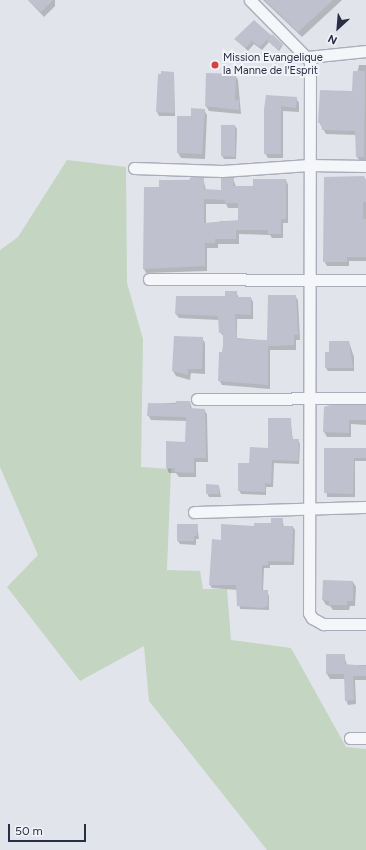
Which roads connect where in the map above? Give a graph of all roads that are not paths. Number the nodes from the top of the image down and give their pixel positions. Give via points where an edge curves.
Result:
1 (250, 0) edge
2 (366, 51) edge
3 (308, 57) junction
4 (309, 165) junction
5 (366, 166) edge
6 (134, 168) dead end
7 (149, 279) dead end
8 (308, 280) junction
9 (366, 280) edge
10 (310, 398) junction
11 (366, 398) edge
12 (197, 399) dead end
13 (310, 507) junction
14 (366, 507) edge
15 (194, 512) dead end
16 (366, 624) edge
17 (350, 738) dead end
18 (366, 738) edge

1 - 3 street
2 - 3 street
3 - 4 street
4 - 5 street
4 - 6 street via 222,171
4 - 8 street
7 - 8 street
8 - 9 street
8 - 10 street
10 - 11 street
10 - 12 street
10 - 13 street
13 - 14 street
13 - 15 street
13 - 16 street via 309,613 312,618 323,624
17 - 18 street

